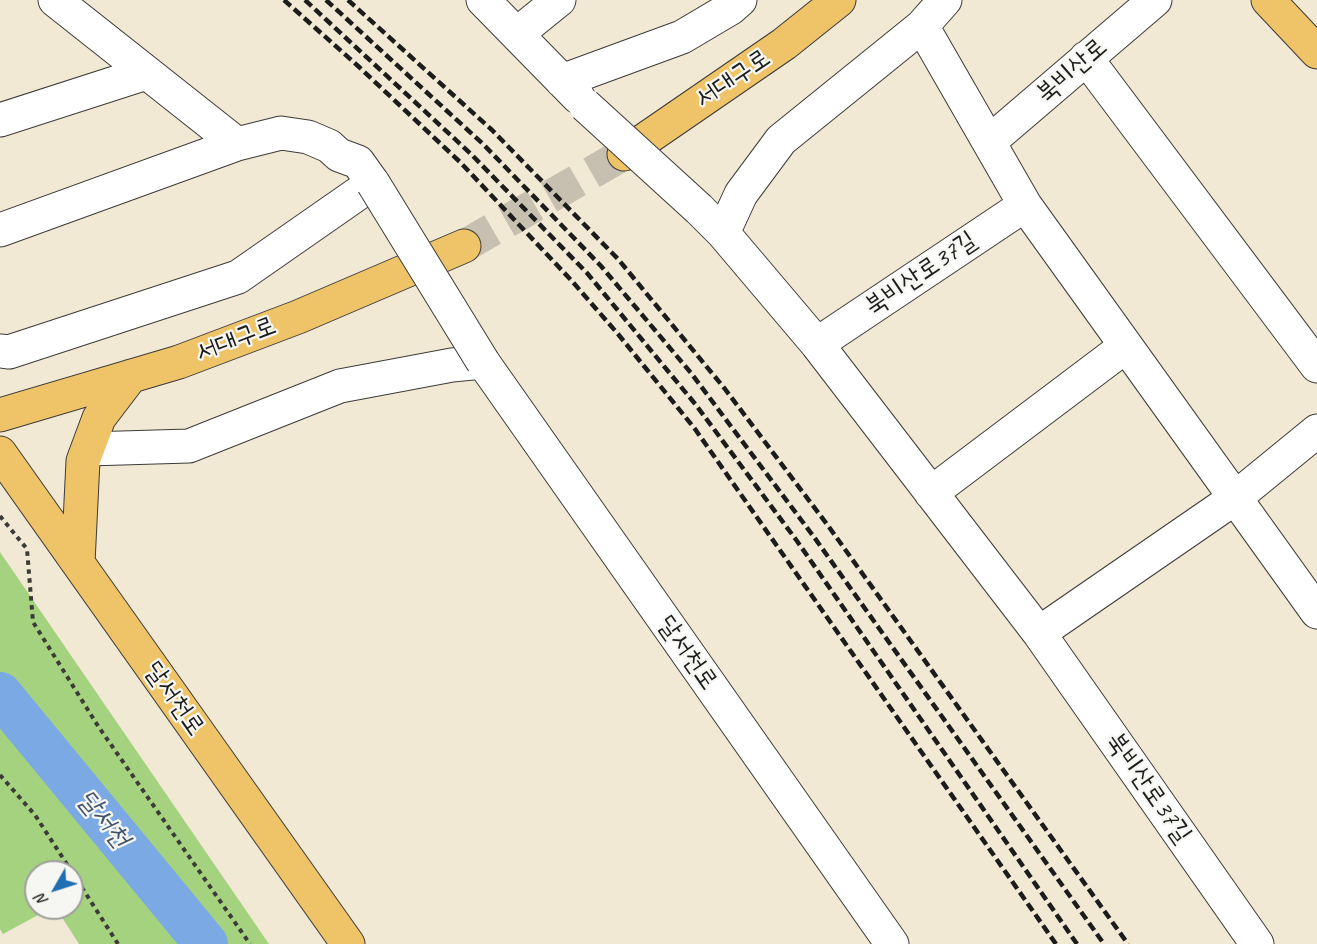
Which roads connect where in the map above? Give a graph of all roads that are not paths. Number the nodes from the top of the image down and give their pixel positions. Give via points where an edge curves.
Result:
1 (55, 0) edge
2 (483, 0) edge
3 (559, 0) edge
4 (740, 0) edge
5 (839, 0) edge
6 (945, 0) edge
7 (1155, 0) edge
8 (1268, 0) edge
9 (922, 26) junction
10 (517, 34) junction
11 (1317, 52) edge
12 (1086, 58) junction
13 (146, 73) junction
14 (562, 81) junction
15 (0, 120) edge
16 (989, 142) junction
17 (237, 144) junction
18 (624, 154) tunnel mouth
19 (373, 183) junction
20 (1024, 205) junction
21 (0, 230) edge
22 (723, 232) junction
23 (464, 246) tunnel mouth
24 (816, 344) junction
25 (1126, 346) junction
26 (0, 351) edge
27 (483, 363) junction
28 (1317, 366) edge
29 (130, 376) junction
30 (0, 415) edge
31 (1317, 431) edge
32 (88, 449) junction
33 (0, 453) edge
34 (931, 493) junction
35 (1235, 498) junction
36 (78, 563) junction
37 (1317, 612) edge
38 (1039, 633) junction
39 (348, 944) edge
40 (892, 944) edge
41 (1257, 944) edge

1 - 13 street
2 - 10 street, 북비산로37길
3 - 10 street
4 - 14 street via 682,37
5 - 18 main road, 서대구로 via 784,44
6 - 9 street
7 - 12 street, 북비산로
8 - 11 main road
9 - 16 street
9 - 22 street via 781,140 741,194
10 - 14 street, 북비산로37길
12 - 16 street, 북비산로
12 - 28 street
13 - 15 street
13 - 17 street
14 - 22 street, 북비산로37길, bridge
16 - 20 street
17 - 19 street, 달서천로 via 281,133 308,137 358,162
17 - 21 street, 달서천로
19 - 26 street via 238,277 9,352
19 - 27 street, 달서천로, bridge
20 - 24 street, 북비산로37길
20 - 25 street
22 - 24 street, 북비산로37길
23 - 29 main road, 서대구로 via 298,317 179,362
24 - 34 street, 북비산로37길
25 - 34 street
25 - 35 street
27 - 32 street via 340,386 189,446
27 - 40 street, 달서천로
29 - 30 main road, 서대구로
29 - 32 main road via 99,418
31 - 35 street
32 - 36 main road via 83,461
33 - 36 main road, 달서천로
34 - 38 street, 북비산로37길
35 - 37 street
35 - 38 street
36 - 39 main road, 달서천로
38 - 41 street, 북비산로37길

